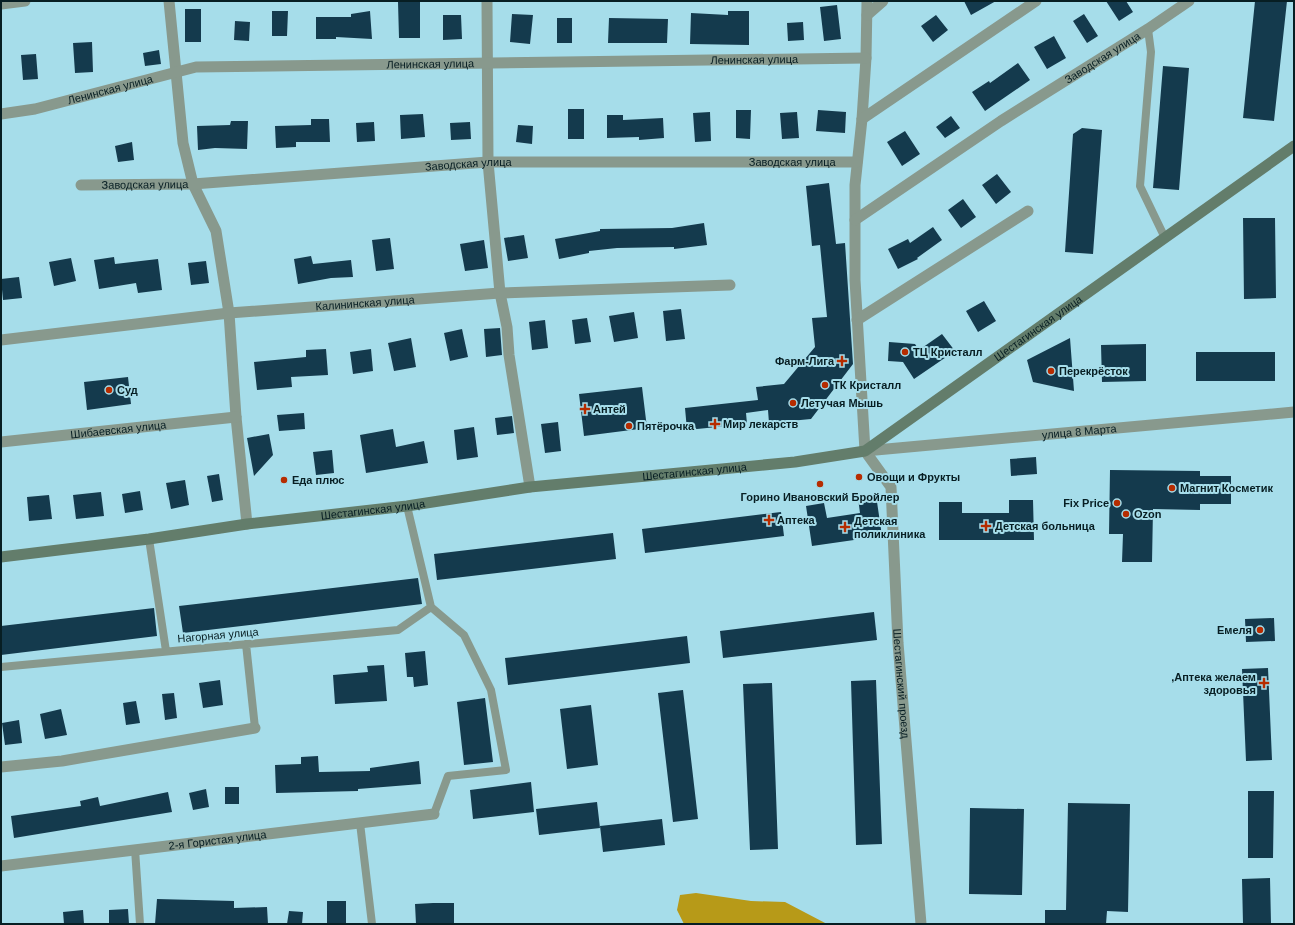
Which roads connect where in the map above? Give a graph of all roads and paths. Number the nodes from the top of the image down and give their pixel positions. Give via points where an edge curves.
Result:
1 (25, 1) edge
2 (169, 1) edge
3 (486, 1) edge
4 (867, 1) edge
5 (884, 1) edge
6 (1036, 1) edge
7 (1189, 1) edge
8 (1, 4) edge
9 (866, 15) junction
10 (1148, 29) junction
11 (866, 58) junction
12 (486, 63) junction
13 (176, 74) junction
14 (1, 114) edge
15 (862, 119) junction
16 (1294, 146) edge
17 (488, 162) junction
18 (857, 162) junction
19 (192, 184) junction
20 (81, 185) dead end
21 (1028, 211) dead end
22 (855, 220) junction
23 (1165, 238) junction
24 (730, 285) dead end
25 (500, 293) junction
26 (229, 313) junction
27 (857, 320) junction
28 (1, 340) edge
29 (1294, 412) edge
30 (236, 417) junction
31 (1, 442) edge
32 (865, 451) junction
33 (530, 487) junction
34 (407, 506) junction
35 (247, 524) junction
36 (150, 539) junction
37 (1, 557) edge
38 (431, 607) junction
39 (246, 644) junction
40 (166, 651) junction
41 (1, 667) edge
42 (255, 728) joint
43 (1, 767) edge
44 (434, 814) joint
45 (360, 823) junction
46 (135, 849) junction
47 (1, 866) edge
48 (140, 924) edge
49 (372, 924) edge
50 (921, 924) edge

1 - 8 street
2 - 13 street
3 - 12 street
4 - 9 street
5 - 9 street
6 - 15 street
7 - 10 street, Заводская улица
9 - 11 street
10 - 22 street, Заводская улица via 1000,121
10 - 23 lane via 1151,52 1140,186
11 - 12 street, Ленинская улица
11 - 15 street
12 - 13 street, Ленинская улица via 196,67
12 - 17 street
13 - 14 street, Ленинская улица via 35,109
13 - 19 street via 183,143
15 - 18 street
16 - 23 main road, Шестагинская улица
17 - 18 street, Заводская улица
17 - 19 street, Заводская улица
17 - 25 street
18 - 22 street
19 - 20 street, Заводская улица
19 - 26 street via 216,231
21 - 27 street
22 - 27 street
23 - 32 main road, Шестагинская улица
24 - 25 street, Калининская улица
25 - 26 street, Калининская улица
25 - 33 street
26 - 28 street, Калининская улица
26 - 30 street
27 - 32 street
29 - 32 street, улица 8 Марта
30 - 31 street, Шибаевская улица
30 - 35 street
32 - 33 main road, Шестагинская улица via 795,462
32 - 50 street, Шестагинский проезд via 891,487 898,643
33 - 34 main road, Шестагинская улица
34 - 35 main road, Шестагинская улица
34 - 38 lane
35 - 36 main road, Шестагинская улица
36 - 37 main road, Шестагинская улица
36 - 40 lane
38 - 39 lane, Нагорная улица via 398,630
38 - 44 lane via 464,635 491,690 506,770 448,776
39 - 40 lane, Нагорная улица
39 - 42 lane
40 - 41 lane, Нагорная улица
42 - 43 street via 62,761
44 - 45 street, 2-я Гористая улица
45 - 46 street, 2-я Гористая улица
45 - 49 lane
46 - 47 street, 2-я Гористая улица
46 - 48 lane

